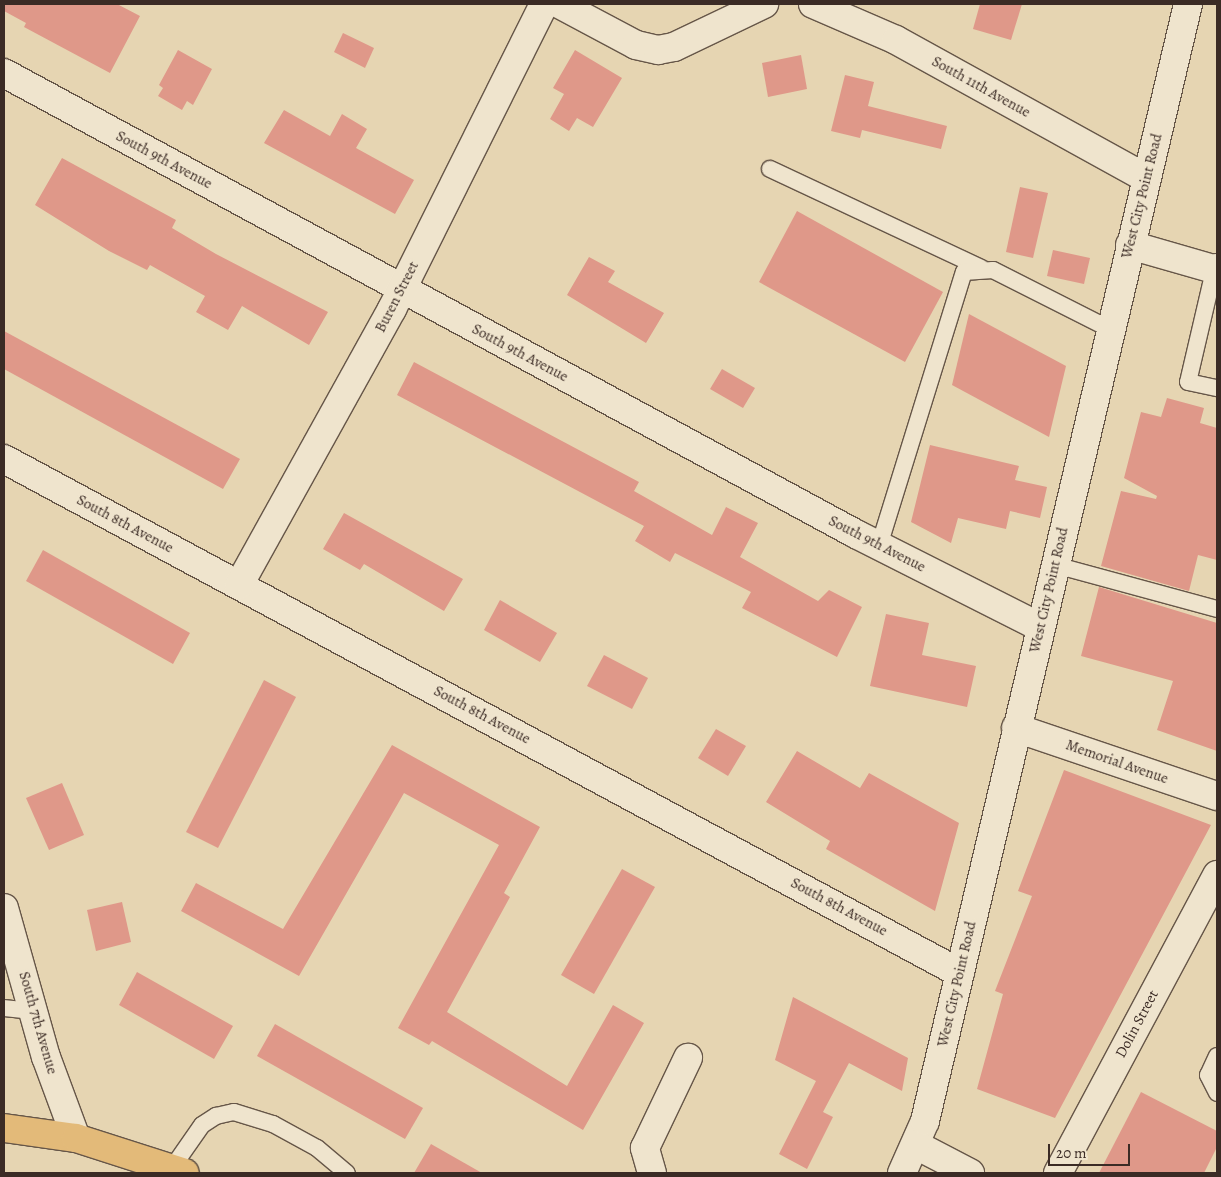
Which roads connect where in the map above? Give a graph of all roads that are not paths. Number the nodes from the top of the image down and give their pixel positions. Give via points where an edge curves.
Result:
1 (544, 4) edge
2 (559, 4) edge
3 (764, 4) edge
4 (813, 4) edge
5 (1188, 4) edge
6 (4, 73) edge
7 (770, 168) dead end
8 (1146, 178) junction
9 (1130, 245) junction
10 (1216, 265) edge
11 (981, 268) junction
12 (402, 289) junction
13 (1110, 329) junction
14 (1217, 388) edge
15 (4, 459) edge
16 (879, 546) junction
17 (1055, 565) junction
18 (238, 585) junction
19 (1217, 609) edge
20 (1040, 627) junction
21 (1016, 728) junction
22 (1217, 796) edge
23 (1217, 875) edge
24 (4, 908) edge
25 (960, 973) junction
26 (4, 1008) edge
27 (34, 1011) junction
28 (1217, 1056) edge
29 (688, 1058) dead end
30 (1217, 1093) edge
31 (4, 1128) edge
32 (76, 1138) junction
33 (916, 1145) junction
34 (178, 1171) edge
35 (347, 1173) edge
36 (652, 1173) edge
37 (902, 1173) edge
38 (970, 1173) edge
39 (1058, 1173) edge

1 - 12 street, Buren Street
2 - 3 street via 636,45 658,50 679,45
4 - 8 street, South 11th Avenue via 896,40
5 - 8 street, West City Point Road
6 - 12 street, South 9th Avenue
7 - 11 lane
8 - 9 street, West City Point Road
9 - 10 street
9 - 13 street, West City Point Road
10 - 14 lane via 1188,382
11 - 13 lane via 993,270
11 - 16 lane via 964,272
12 - 16 street, South 9th Avenue
12 - 18 street, Buren Street
13 - 17 street, West City Point Road
15 - 18 street, South 8th Avenue
16 - 20 street, South 9th Avenue
17 - 19 lane
17 - 20 street, West City Point Road
18 - 25 street, South 8th Avenue
20 - 21 street, West City Point Road
21 - 22 street, Memorial Avenue
21 - 25 street, West City Point Road
23 - 39 street, Dolin Street
24 - 27 street, South 7th Avenue
25 - 33 street, West City Point Road
26 - 27 lane
27 - 32 street, South 7th Avenue
28 - 30 lane via 1208,1075
29 - 36 street via 645,1148
31 - 32 main road
32 - 34 main road
33 - 37 street, West City Point Road
33 - 38 street
34 - 35 lane via 202,1125 216,1116 234,1112 273,1124 317,1148

